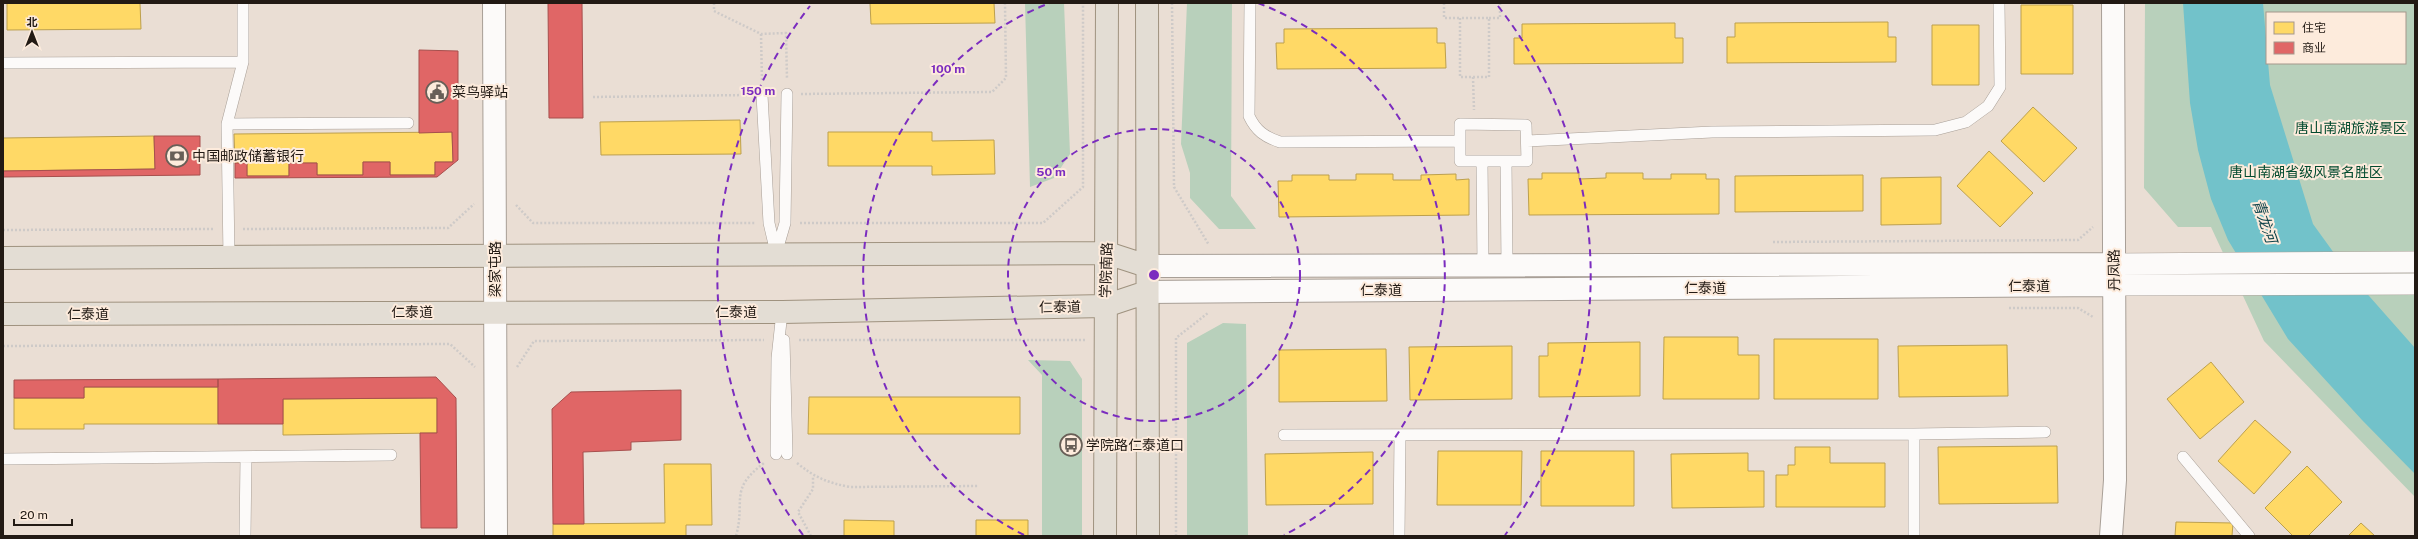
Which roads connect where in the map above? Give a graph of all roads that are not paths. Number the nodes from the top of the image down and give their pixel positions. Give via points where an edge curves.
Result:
1 (243, 3) edge
2 (494, 3) edge
3 (1107, 3) edge
4 (1147, 3) edge
5 (1250, 3) edge
6 (1999, 3) edge
7 (2113, 3) edge
8 (243, 62) junction
9 (3, 63) edge
10 (787, 94) road end
11 (762, 95) road end
12 (408, 123) dead end
13 (227, 124) junction
14 (1460, 141) junction
15 (1527, 141) junction
16 (1482, 161) junction
17 (1506, 161) junction
18 (1107, 253) junction
19 (776, 254) junction
20 (495, 255) junction
21 (229, 257) junction
22 (3, 258) edge
23 (2415, 262) edge
24 (2113, 264) junction
25 (1483, 265) junction
26 (1507, 265) junction
27 (1147, 266) junction
28 (2415, 284) edge
29 (2114, 285) junction
30 (1147, 292) junction
31 (1105, 306) junction
32 (495, 312) junction
33 (782, 312) junction
34 (3, 314) edge
35 (781, 340) junction
36 (2045, 432) dead end
37 (1914, 434) junction
38 (1284, 435) dead end
39 (1400, 435) junction
40 (776, 454) road end
41 (788, 454) road end
42 (390, 456) dead end
43 (246, 457) junction
44 (2184, 457) dead end
45 (3, 459) edge
46 (245, 536) edge
47 (496, 536) edge
48 (1105, 536) edge
49 (1148, 536) edge
50 (1399, 536) edge
51 (1914, 536) edge
52 (2111, 536) edge
53 (2249, 536) edge

1 - 8 lane
2 - 20 main road, 梁家屯路
3 - 18 main road, 学院南路
4 - 27 main road
5 - 14 lane via 1249,116 1254,127 1268,138 1280,142
6 - 15 lane via 2000,87 1988,106 1966,122 1935,130 1712,132
7 - 24 main road, 丹凤路
8 - 9 lane
8 - 13 lane
10 - 19 lane via 785,223
11 - 19 lane via 769,223
12 - 13 lane
13 - 21 lane
14 - 15 lane via 1460,124 1475,124 1526,125
14 - 16 lane via 1460,161
15 - 17 lane via 1527,161
16 - 17 lane
16 - 25 lane
17 - 26 lane
18 - 19 main road, 仁泰道
18 - 27 main road, 仁泰道
18 - 31 main road, 学院南路
19 - 20 main road, 仁泰道
20 - 21 main road, 仁泰道
20 - 32 main road, 梁家屯路
21 - 22 main road, 仁泰道
23 - 24 street
24 - 26 main road, 仁泰道
24 - 29 main road, 丹凤路
25 - 26 main road, 仁泰道
25 - 27 main road, 仁泰道
27 - 30 main road
28 - 29 street
29 - 30 main road, 仁泰道
29 - 52 main road, 丹凤路 via 2115,480
30 - 31 main road, 仁泰道
30 - 49 main road
31 - 33 main road, 仁泰道
31 - 48 main road, 学院南路
32 - 33 main road, 仁泰道
32 - 34 main road, 仁泰道
32 - 47 main road, 梁家屯路
33 - 35 lane
35 - 40 lane
35 - 41 lane
36 - 37 lane
37 - 39 lane
37 - 51 lane
38 - 39 lane
39 - 50 lane
42 - 43 lane
43 - 45 lane
43 - 46 lane
44 - 53 lane

